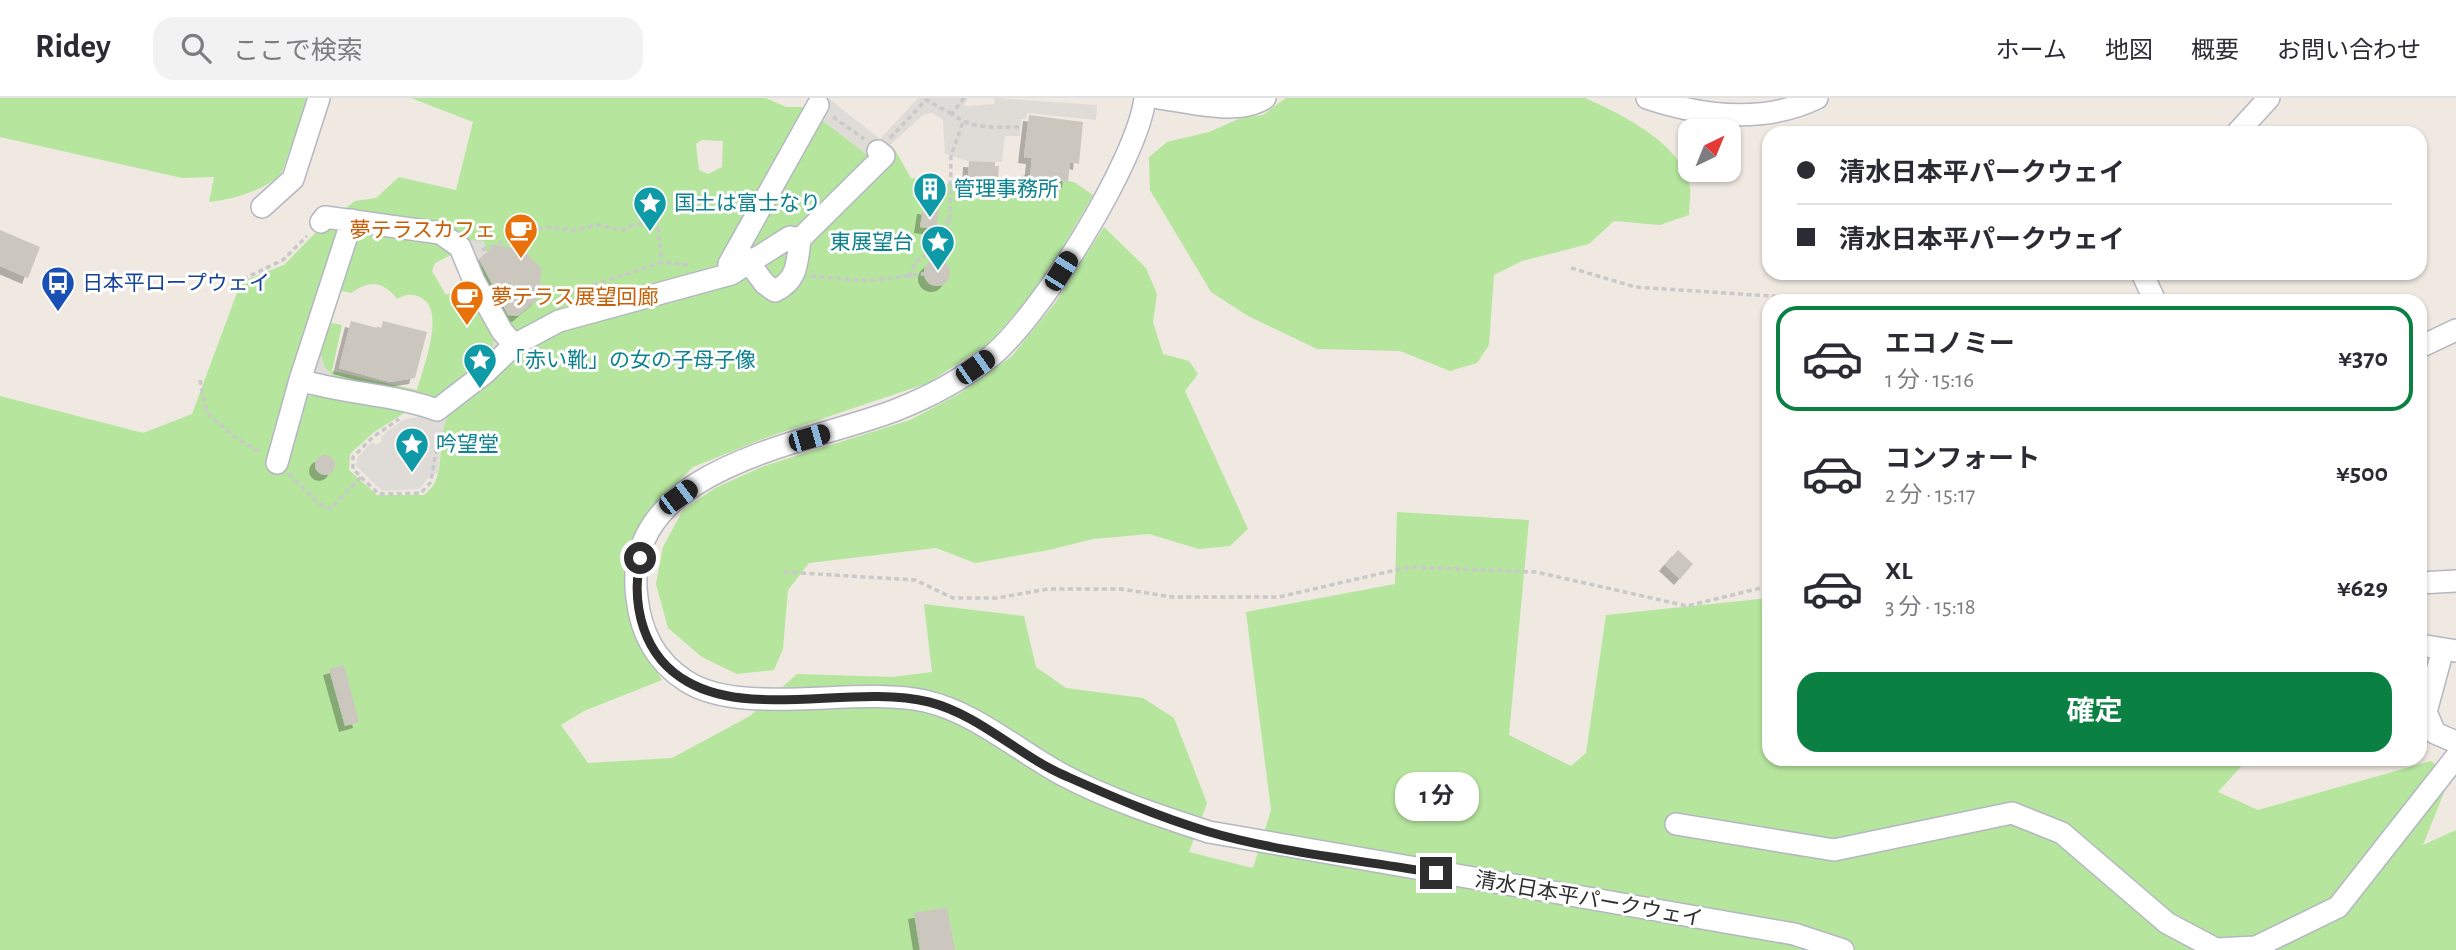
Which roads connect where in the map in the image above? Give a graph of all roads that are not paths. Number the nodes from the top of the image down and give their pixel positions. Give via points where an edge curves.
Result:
1 (319, 98) edge
2 (1145, 98) edge
3 (1159, 98) edge
4 (1265, 98) edge
5 (1647, 98) edge
6 (1817, 98) edge
7 (2269, 98) edge
8 (818, 105) road end
9 (2243, 126) edge
10 (878, 150) road end
11 (262, 207) dead end
12 (352, 220) junction
13 (321, 222) road end
14 (800, 239) junction
15 (740, 260) junction
16 (2456, 330) edge
17 (2427, 344) edge
18 (514, 345) junction
19 (300, 380) junction
20 (277, 463) road end
21 (2456, 581) edge
22 (2427, 583) edge
23 (2427, 646) edge
24 (2450, 650) edge
25 (2427, 709) edge
26 (2427, 714) edge
27 (2456, 742) edge
28 (2456, 757) edge
29 (1676, 824) dead end
30 (1843, 950) edge

1 - 11 street via 293,179
2 - 30 street, 清水日本平パークウェイ via 1134,141 1075,247 1046,294 1007,342 962,377 897,410 725,467 678,497 645,543 636,592 643,632 656,654 687,682 734,697 872,694 931,702 1064,776 1209,832 1794,934
3 - 4 street via 1236,107
5 - 6 street via 1669,105 1762,114
7 - 9 street
8 - 15 street via 744,235
10 - 14 street via 884,156
12 - 13 street via 325,218
12 - 18 street via 440,233 460,247 502,331
12 - 19 street
14 - 15 street via 790,237
14 - 15 street via 795,275 787,286 775,291
15 - 18 street via 732,274 569,317
16 - 17 street
18 - 19 street via 437,410 333,391
19 - 20 street
21 - 22 street
23 - 24 street
24 - 25 street
26 - 27 street via 2435,733
28 - 29 street via 2338,907 2256,947 2216,948 2167,923 2062,833 2012,813 1834,850

